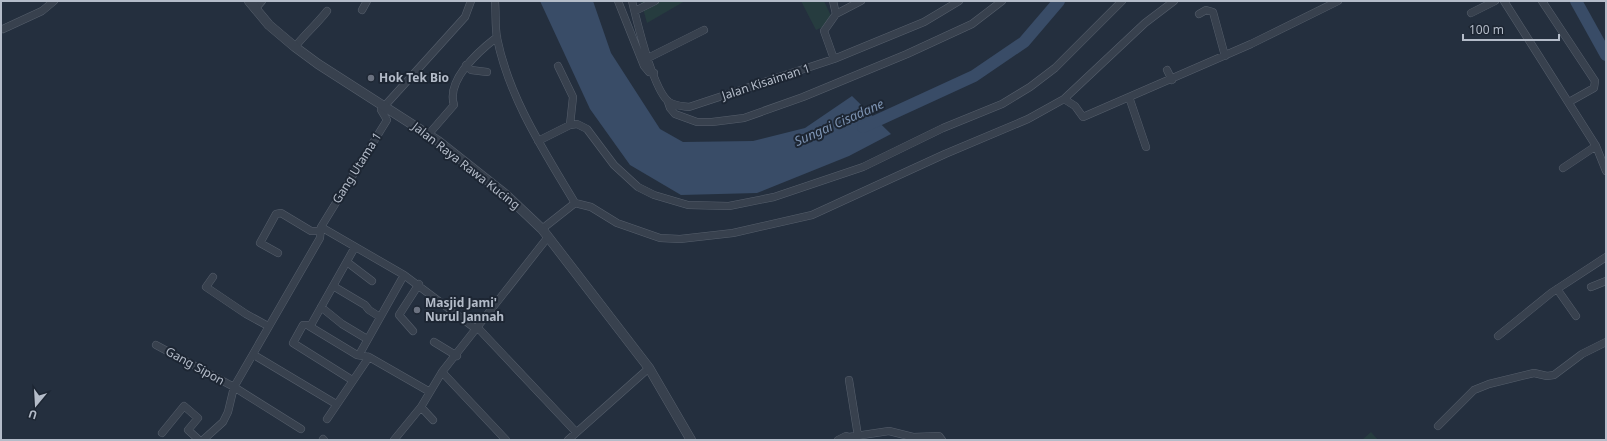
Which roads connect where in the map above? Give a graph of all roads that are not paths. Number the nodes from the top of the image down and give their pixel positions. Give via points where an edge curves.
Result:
1 (54, 1) edge
2 (249, 1) edge
3 (262, 1) edge
4 (367, 1) edge
5 (471, 1) edge
6 (495, 1) edge
7 (618, 1) edge
8 (632, 1) edge
9 (655, 1) edge
10 (833, 1) edge
11 (861, 1) edge
12 (959, 1) edge
13 (1002, 1) edge
14 (1122, 1) edge
15 (1174, 1) edge
16 (1338, 1) edge
17 (1495, 1) edge
18 (1504, 1) edge
19 (1542, 1) edge
20 (256, 9) junction
21 (362, 10) dead end
22 (327, 11) dead end
23 (635, 12) junction
24 (1471, 13) dead end
25 (836, 14) junction
26 (1199, 14) dead end
27 (3, 30) dead end
28 (704, 30) dead end
29 (497, 37) junction
30 (295, 47) junction
31 (1225, 56) junction
32 (648, 58) junction
33 (834, 59) junction
34 (466, 66) junction
35 (558, 66) dead end
36 (1167, 70) dead end
37 (487, 72) dead end
38 (654, 73) junction
39 (1172, 80) junction
40 (1064, 98) junction
41 (1129, 98) junction
42 (668, 102) junction
43 (1569, 102) junction
44 (385, 106) junction
45 (570, 125) junction
46 (428, 134) junction
47 (538, 141) junction
48 (1596, 146) junction
49 (1146, 147) dead end
50 (1563, 168) dead end
51 (1606, 171) edge
52 (575, 202) junction
53 (321, 229) junction
54 (542, 229) junction
55 (548, 237) junction
56 (355, 247) junction
57 (278, 254) dead end
58 (1606, 257) edge
59 (347, 262) junction
60 (404, 275) junction
61 (213, 277) dead end
62 (372, 281) dead end
63 (1606, 281) edge
64 (419, 284) junction
65 (333, 286) junction
66 (1591, 287) dead end
67 (1557, 289) junction
68 (321, 307) junction
69 (1576, 316) dead end
70 (380, 317) junction
71 (268, 326) junction
72 (309, 326) junction
73 (477, 329) junction
74 (413, 331) dead end
75 (1498, 336) dead end
76 (367, 339) junction
77 (434, 342) dead end
78 (1606, 342) edge
79 (156, 345) dead end
80 (254, 355) junction
81 (359, 355) junction
82 (457, 356) junction
83 (369, 357) junction
84 (649, 368) junction
85 (442, 372) junction
86 (352, 380) junction
87 (849, 380) dead end
88 (234, 387) junction
89 (430, 392) junction
90 (336, 404) junction
91 (421, 407) junction
92 (327, 419) dead end
93 (433, 420) dead end
94 (1438, 426) dead end
95 (301, 429) dead end
96 (576, 432) junction
97 (162, 434) dead end
98 (858, 436) junction
99 (199, 440) edge
100 (203, 440) edge
101 (394, 440) edge
102 (506, 440) edge
103 (568, 440) edge
104 (691, 440) edge
105 (838, 440) edge
106 (942, 440) edge

1 - 27 street via 42,11
2 - 20 street, Jalan Raya Rawa Kucing
3 - 20 street
4 - 21 street
5 - 44 street via 465,17
6 - 29 street
7 - 38 street via 644,66 649,72
8 - 23 street
9 - 23 street
10 - 25 street
11 - 25 street
12 - 33 street, Jalan Kisaiman 1 via 924,22
13 - 42 street via 972,24 866,71 744,118 697,122 675,114
14 - 45 street via 1055,68 1002,104 942,128 863,167 774,197 711,207 688,205 654,195 638,186 614,165 587,129 577,124
15 - 40 street via 1145,23
16 - 31 street
17 - 24 street
18 - 43 street
19 - 43 street via 1595,81 1594,88
20 - 30 street, Jalan Raya Rawa Kucing via 269,25
22 - 30 street
23 - 32 street
25 - 33 street via 824,31
26 - 31 street via 1206,10 1212,12
28 - 32 street
29 - 34 street
29 - 47 street via 511,84
30 - 44 street, Jalan Raya Rawa Kucing
31 - 39 street
32 - 38 street
33 - 42 street, Jalan Kisaiman 1 via 689,107 675,106
34 - 37 street via 471,70
34 - 46 street via 454,91 454,105
35 - 45 street via 573,97
36 - 39 street
38 - 42 street
39 - 41 street
40 - 41 street via 1075,106 1083,117
40 - 52 street via 1028,119 819,212 733,233 680,239 660,238 616,223 590,206
41 - 49 street
43 - 48 street
44 - 46 street, Jalan Raya Rawa Kucing
44 - 53 street, Gang Utama 1 via 381,110 387,120
45 - 47 street
46 - 54 street, Jalan Raya Rawa Kucing via 505,194
47 - 52 street
48 - 50 street
48 - 51 street
52 - 54 street
53 - 56 street
53 - 57 street via 311,230 281,213 276,214 260,243
53 - 71 street via 320,238
54 - 55 street, Jalan Raya Rawa Kucing
55 - 73 street
55 - 84 street, Jalan Raya Rawa Kucing
56 - 59 street
56 - 60 street
58 - 67 street
59 - 62 street
59 - 65 street
60 - 64 street
60 - 70 street
61 - 71 street via 206,287
63 - 66 street
64 - 73 street
64 - 74 street via 399,315
65 - 68 street
65 - 70 street
67 - 69 street
67 - 75 street
68 - 72 street
68 - 76 street
70 - 76 street
71 - 80 street
72 - 81 street
72 - 86 street via 304,325 293,342 294,345
73 - 82 street
73 - 96 street
76 - 81 street
77 - 82 street
78 - 94 street via 1582,354 1554,375 1534,373 1474,390
79 - 88 street, Gang Sipon
80 - 88 street
80 - 90 street
81 - 83 street
82 - 85 street
83 - 86 street
83 - 89 street
84 - 96 street
84 - 104 street, Jalan Raya Rawa Kucing
85 - 89 street
85 - 102 street
86 - 90 street
87 - 98 street
88 - 95 street, Gang Sipon
88 - 100 street via 228,412 222,422
89 - 91 street
90 - 92 street
91 - 93 street
91 - 101 street
96 - 103 street
97 - 99 street via 184,406 198,418 188,430
98 - 105 street via 846,436
98 - 106 street via 889,431 913,437 939,436

